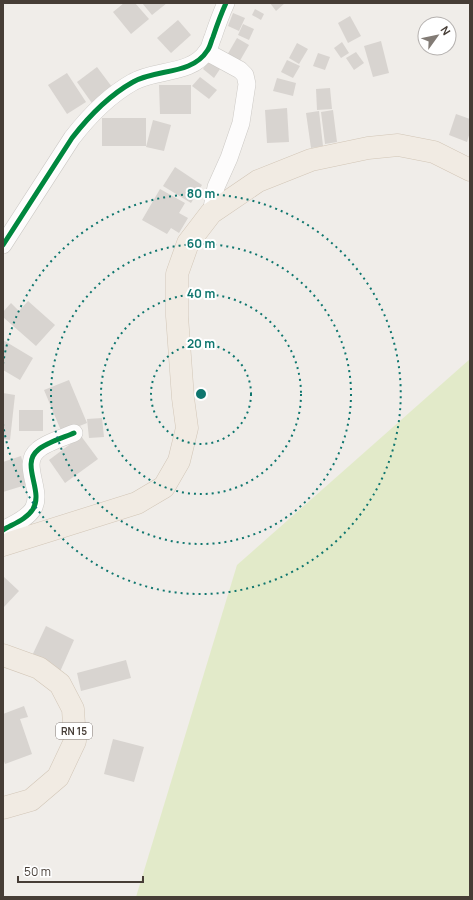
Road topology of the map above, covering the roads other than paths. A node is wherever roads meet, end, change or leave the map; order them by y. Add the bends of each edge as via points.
1 (226, 3) edge
2 (207, 52) junction
3 (470, 170) edge
4 (210, 213) junction
5 (3, 245) edge
6 (74, 433) dead end
7 (3, 530) edge
8 (3, 545) edge
9 (3, 655) edge
10 (3, 665) edge
11 (39, 668) junction
12 (3, 808) edge

1 - 2 street
2 - 4 street via 240,70 248,84 242,123 216,187
2 - 5 street via 195,63 133,82 100,106 72,138
3 - 4 main road via 434,152 398,145 368,148 311,160 258,182
4 - 8 main road via 188,243 177,274 177,316 187,428 179,461 164,487 137,503
6 - 7 street via 38,449 33,455 30,464 36,498 33,509 25,518
9 - 11 main road, RN 15
10 - 11 street
11 - 12 main road, RN 15 via 60,684 73,709 75,741 58,777 31,800

